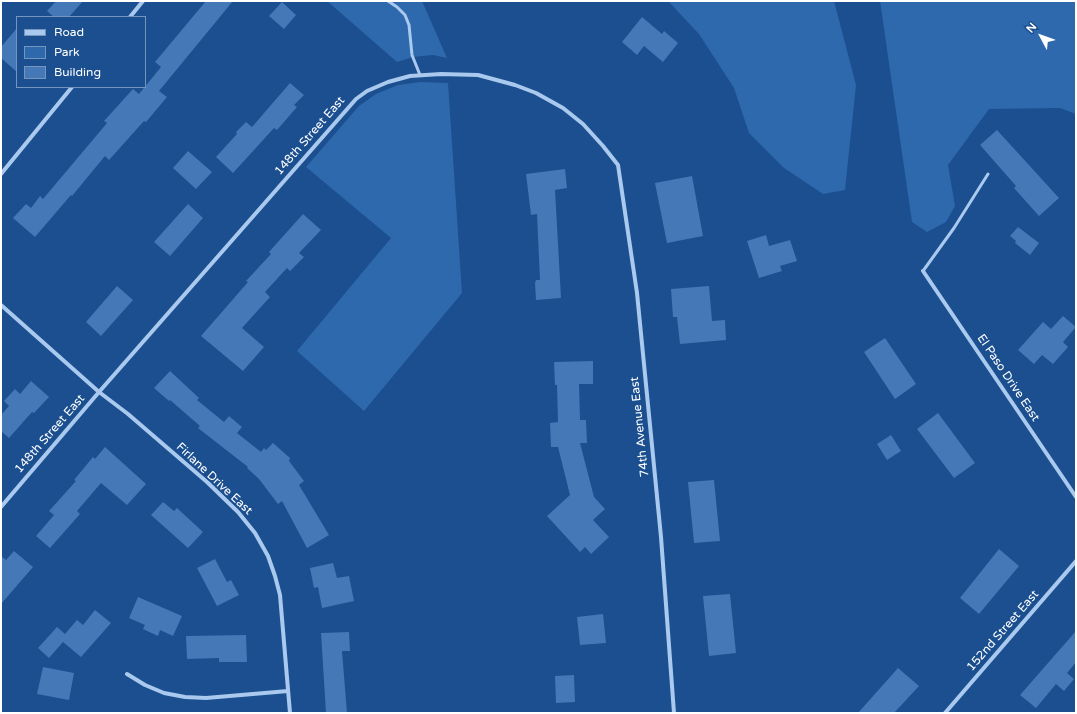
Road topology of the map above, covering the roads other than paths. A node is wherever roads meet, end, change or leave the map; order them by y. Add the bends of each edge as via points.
1 (143, 1) edge
2 (388, 1) edge
3 (131, 16) edge
4 (420, 75) junction
5 (71, 88) edge
6 (603, 146) joint
7 (1, 174) edge
8 (988, 174) dead end
9 (923, 271) joint
10 (1, 305) edge
11 (100, 392) junction
12 (108, 399) joint
13 (1076, 497) edge
14 (1, 507) edge
15 (1076, 561) edge
16 (127, 674) dead end
17 (288, 691) junction
18 (290, 713) edge
19 (674, 713) edge
20 (945, 713) edge

1 - 3 street
2 - 4 lane via 405,15 410,25 412,55
4 - 6 street, 148th Street East via 478,75 515,84 563,108 583,124
4 - 11 street, 148th Street East via 388,82 356,99
5 - 7 street
6 - 19 street, 74th Avenue East via 618,165 637,293 661,537
8 - 9 lane
9 - 13 street, El Paso Drive East
10 - 11 street
11 - 12 street, 148th Street East
11 - 14 street, 148th Street East
12 - 17 street, Firlane Drive East via 207,482 238,512 255,533 268,556 280,595
15 - 20 street, 152nd Street East
16 - 17 street via 164,693 185,697 206,698
17 - 18 street, Firlane Drive East

